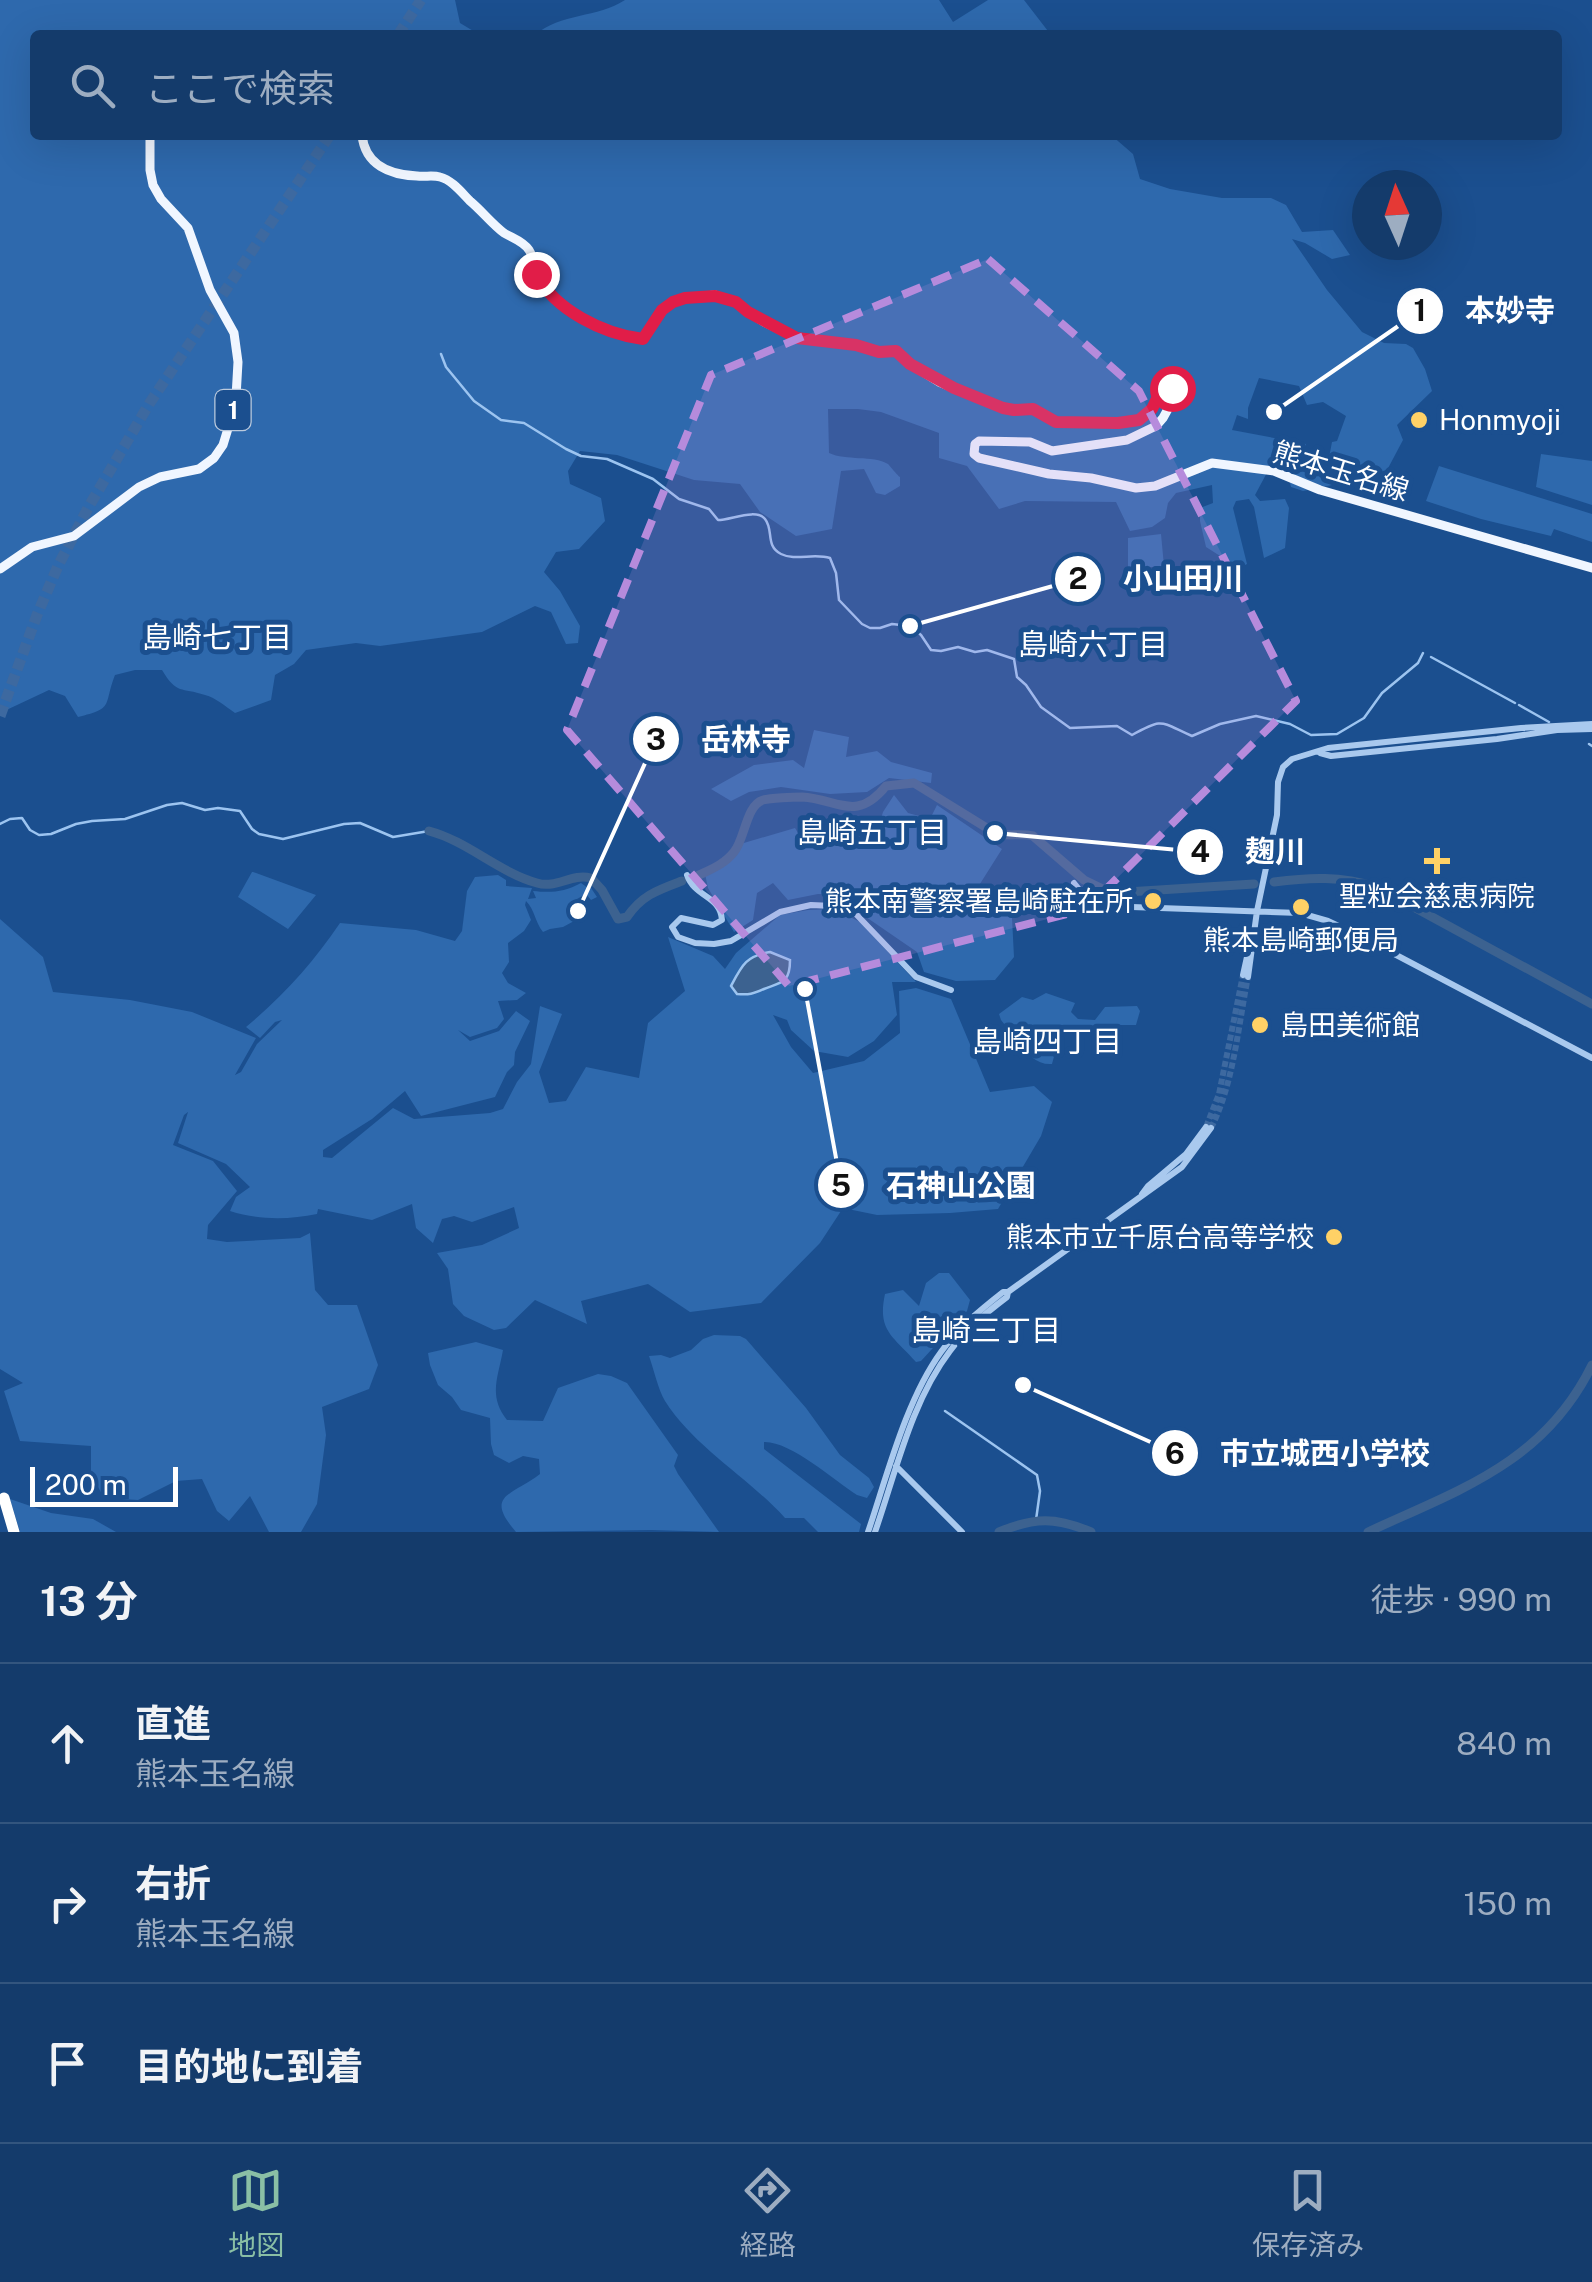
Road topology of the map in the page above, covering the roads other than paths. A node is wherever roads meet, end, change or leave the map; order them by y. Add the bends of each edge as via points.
1 (150, 140) edge
2 (363, 140) edge
3 (1592, 568) edge
4 (0, 569) edge
5 (1590, 727) edge
6 (687, 875) dead end
7 (1074, 883) dead end
8 (1257, 911) junction
9 (1246, 976) tunnel mouth
10 (951, 990) dead end
11 (1592, 1058) edge
12 (1208, 1127) tunnel mouth
13 (894, 1465) junction
14 (4, 1498) dead end
15 (14, 1532) edge
16 (872, 1532) edge
17 (962, 1532) edge

1 - 4 main road, 1 via 152,186 188,228 237,346 236,397 223,445 207,465 150,481 74,536 32,547
2 - 3 main road, 熊本玉名線 via 381,168 448,180 523,244 541,283 562,303 622,335 643,339 673,302 715,296 797,338 896,351 954,388 1003,408 1033,409 1056,422 1139,420 1166,385 1174,398 1163,418 1127,440 1052,451 1030,442 986,440 975,444 974,454 1136,488 1212,463 1274,471
5 - 8 street via 1292,759 1280,774
6 - 10 street via 716,904 722,920 713,925 681,918 672,927 678,937 731,941 780,912 833,906 854,912 916,977
7 - 8 street via 1104,906
8 - 9 street
8 - 11 street via 1328,920
12 - 13 street via 1182,1167 1003,1292 941,1352
13 - 16 street
13 - 17 street
14 - 15 highway

